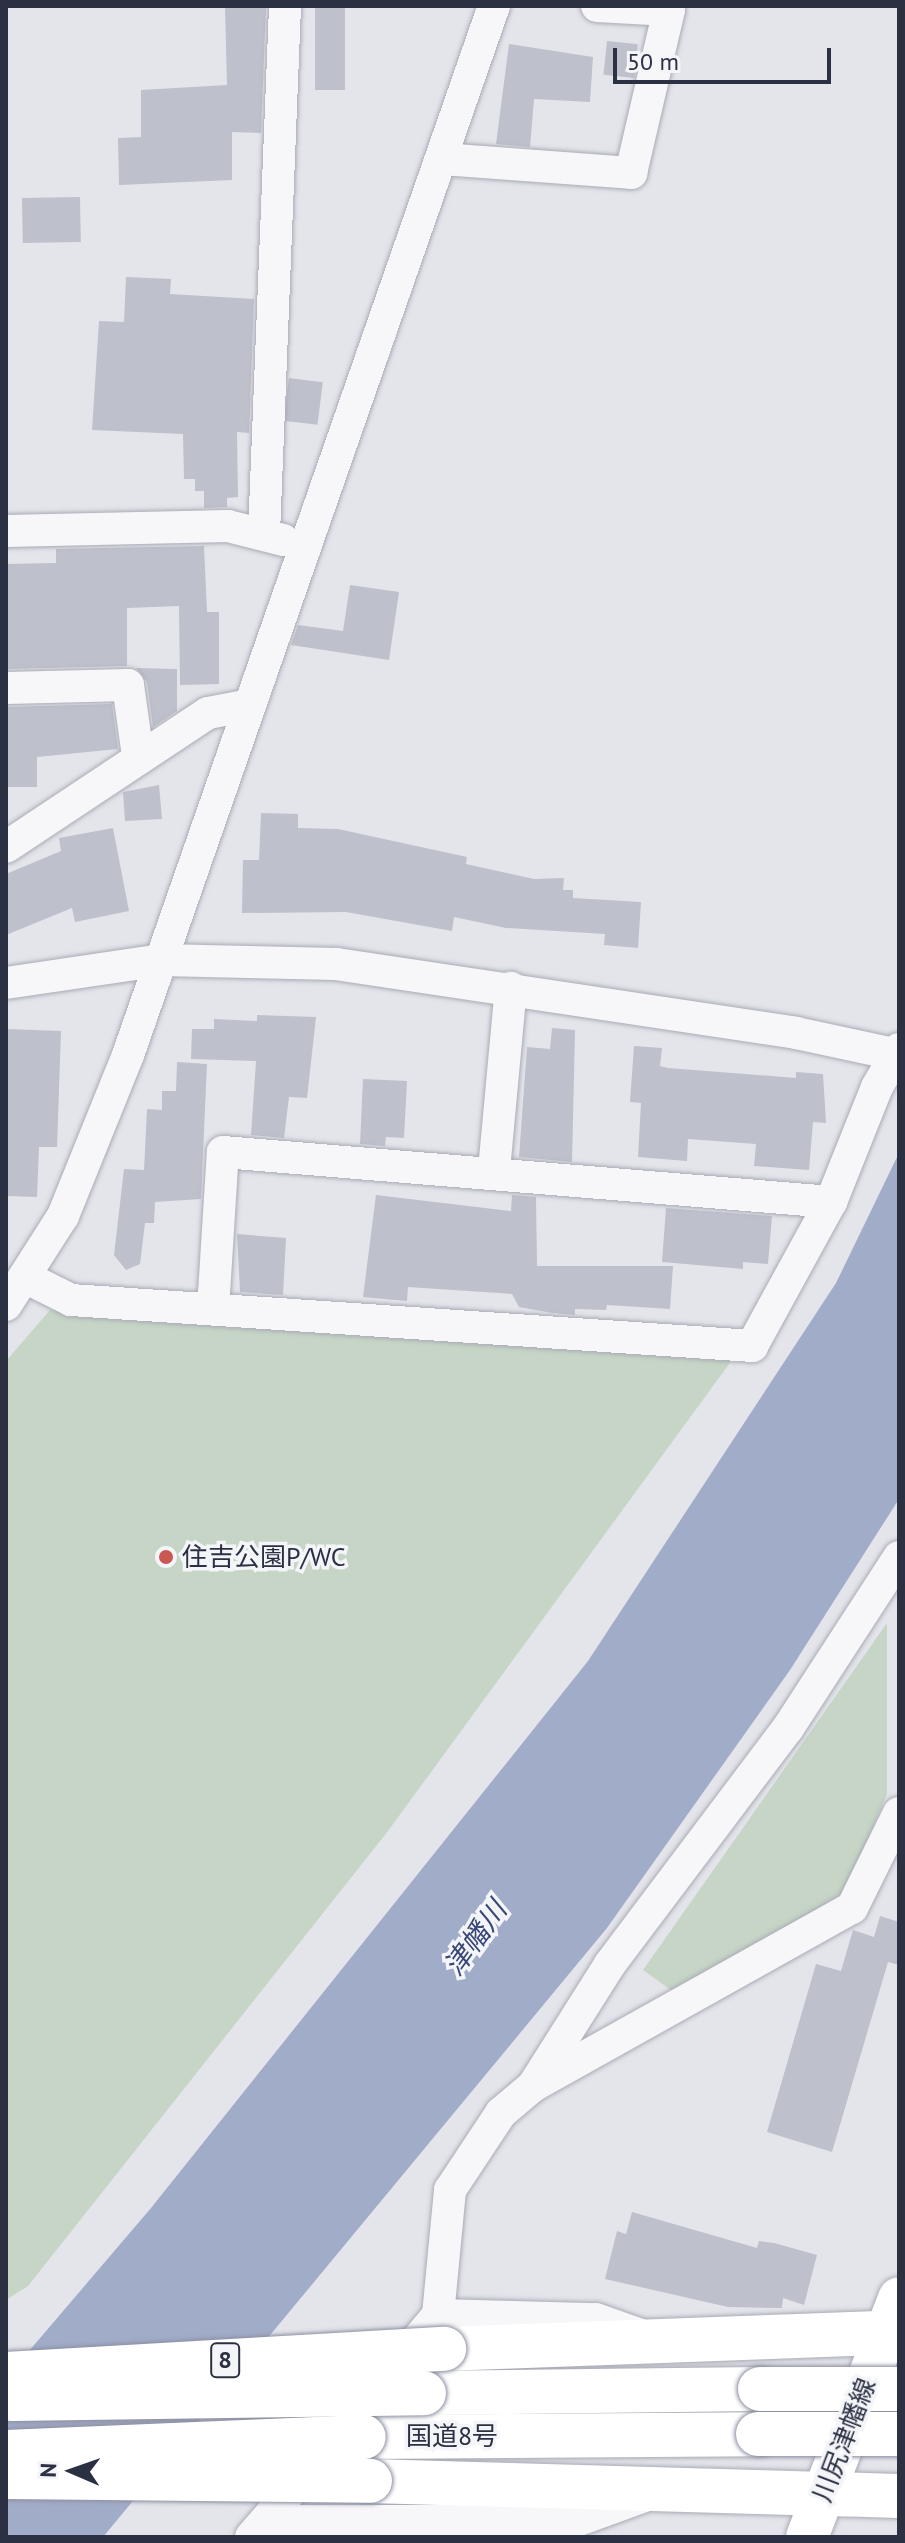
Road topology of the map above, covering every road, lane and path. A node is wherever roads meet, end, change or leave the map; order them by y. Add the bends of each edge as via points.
1 (285, 6) edge
2 (494, 6) edge
3 (597, 6) edge
4 (441, 159) junction
5 (6, 531) edge
6 (264, 534) junction
7 (305, 547) junction
8 (6, 688) edge
9 (250, 705) junction
10 (138, 756) junction
11 (10, 836) edge
12 (161, 960) junction
13 (6, 983) edge
14 (511, 988) junction
15 (898, 1053) edge
16 (494, 1170) junction
17 (831, 1202) junction
18 (27, 1278) junction
19 (6, 1305) edge
20 (213, 1309) junction
21 (899, 1557) edge
22 (899, 1813) edge
23 (533, 2086) junction
24 (894, 2322) edge
25 (441, 2332) junction
26 (6, 2374) edge
27 (899, 2389) edge
28 (6, 2400) edge
29 (899, 2434) edge
30 (6, 2452) edge
31 (6, 2477) edge
32 (670, 2486) junction
33 (824, 2494) junction
34 (899, 2496) edge
35 (259, 2529) edge
36 (807, 2537) edge

1 - 6 street
2 - 4 street
3 - 4 street via 669,10 631,173
4 - 7 street
5 - 6 street via 228,526
6 - 7 street
7 - 9 street
8 - 10 street via 128,685
9 - 10 street via 208,713
9 - 12 street
10 - 11 street
12 - 13 street
12 - 14 street via 336,964
12 - 18 street via 92,1150
14 - 15 street
14 - 16 street
15 - 17 street
16 - 17 street
16 - 20 street via 223,1152
17 - 20 street via 752,1346
18 - 19 street
18 - 20 street via 71,1300
21 - 23 street via 788,1728 610,1964
22 - 23 street via 852,1908
23 - 25 street via 501,2113 450,2190
24 - 25 highway via 663,2342
24 - 33 main road, 川尻津幡線
25 - 26 highway, 8, bridge
25 - 35 street
27 - 28 highway, 国道8号 / 8, bridge
29 - 30 highway, 国道8号, bridge via 364,2437
31 - 32 highway, bridge
32 - 33 highway
32 - 35 street via 576,2521
33 - 34 highway
33 - 36 main road, 川尻津幡線

